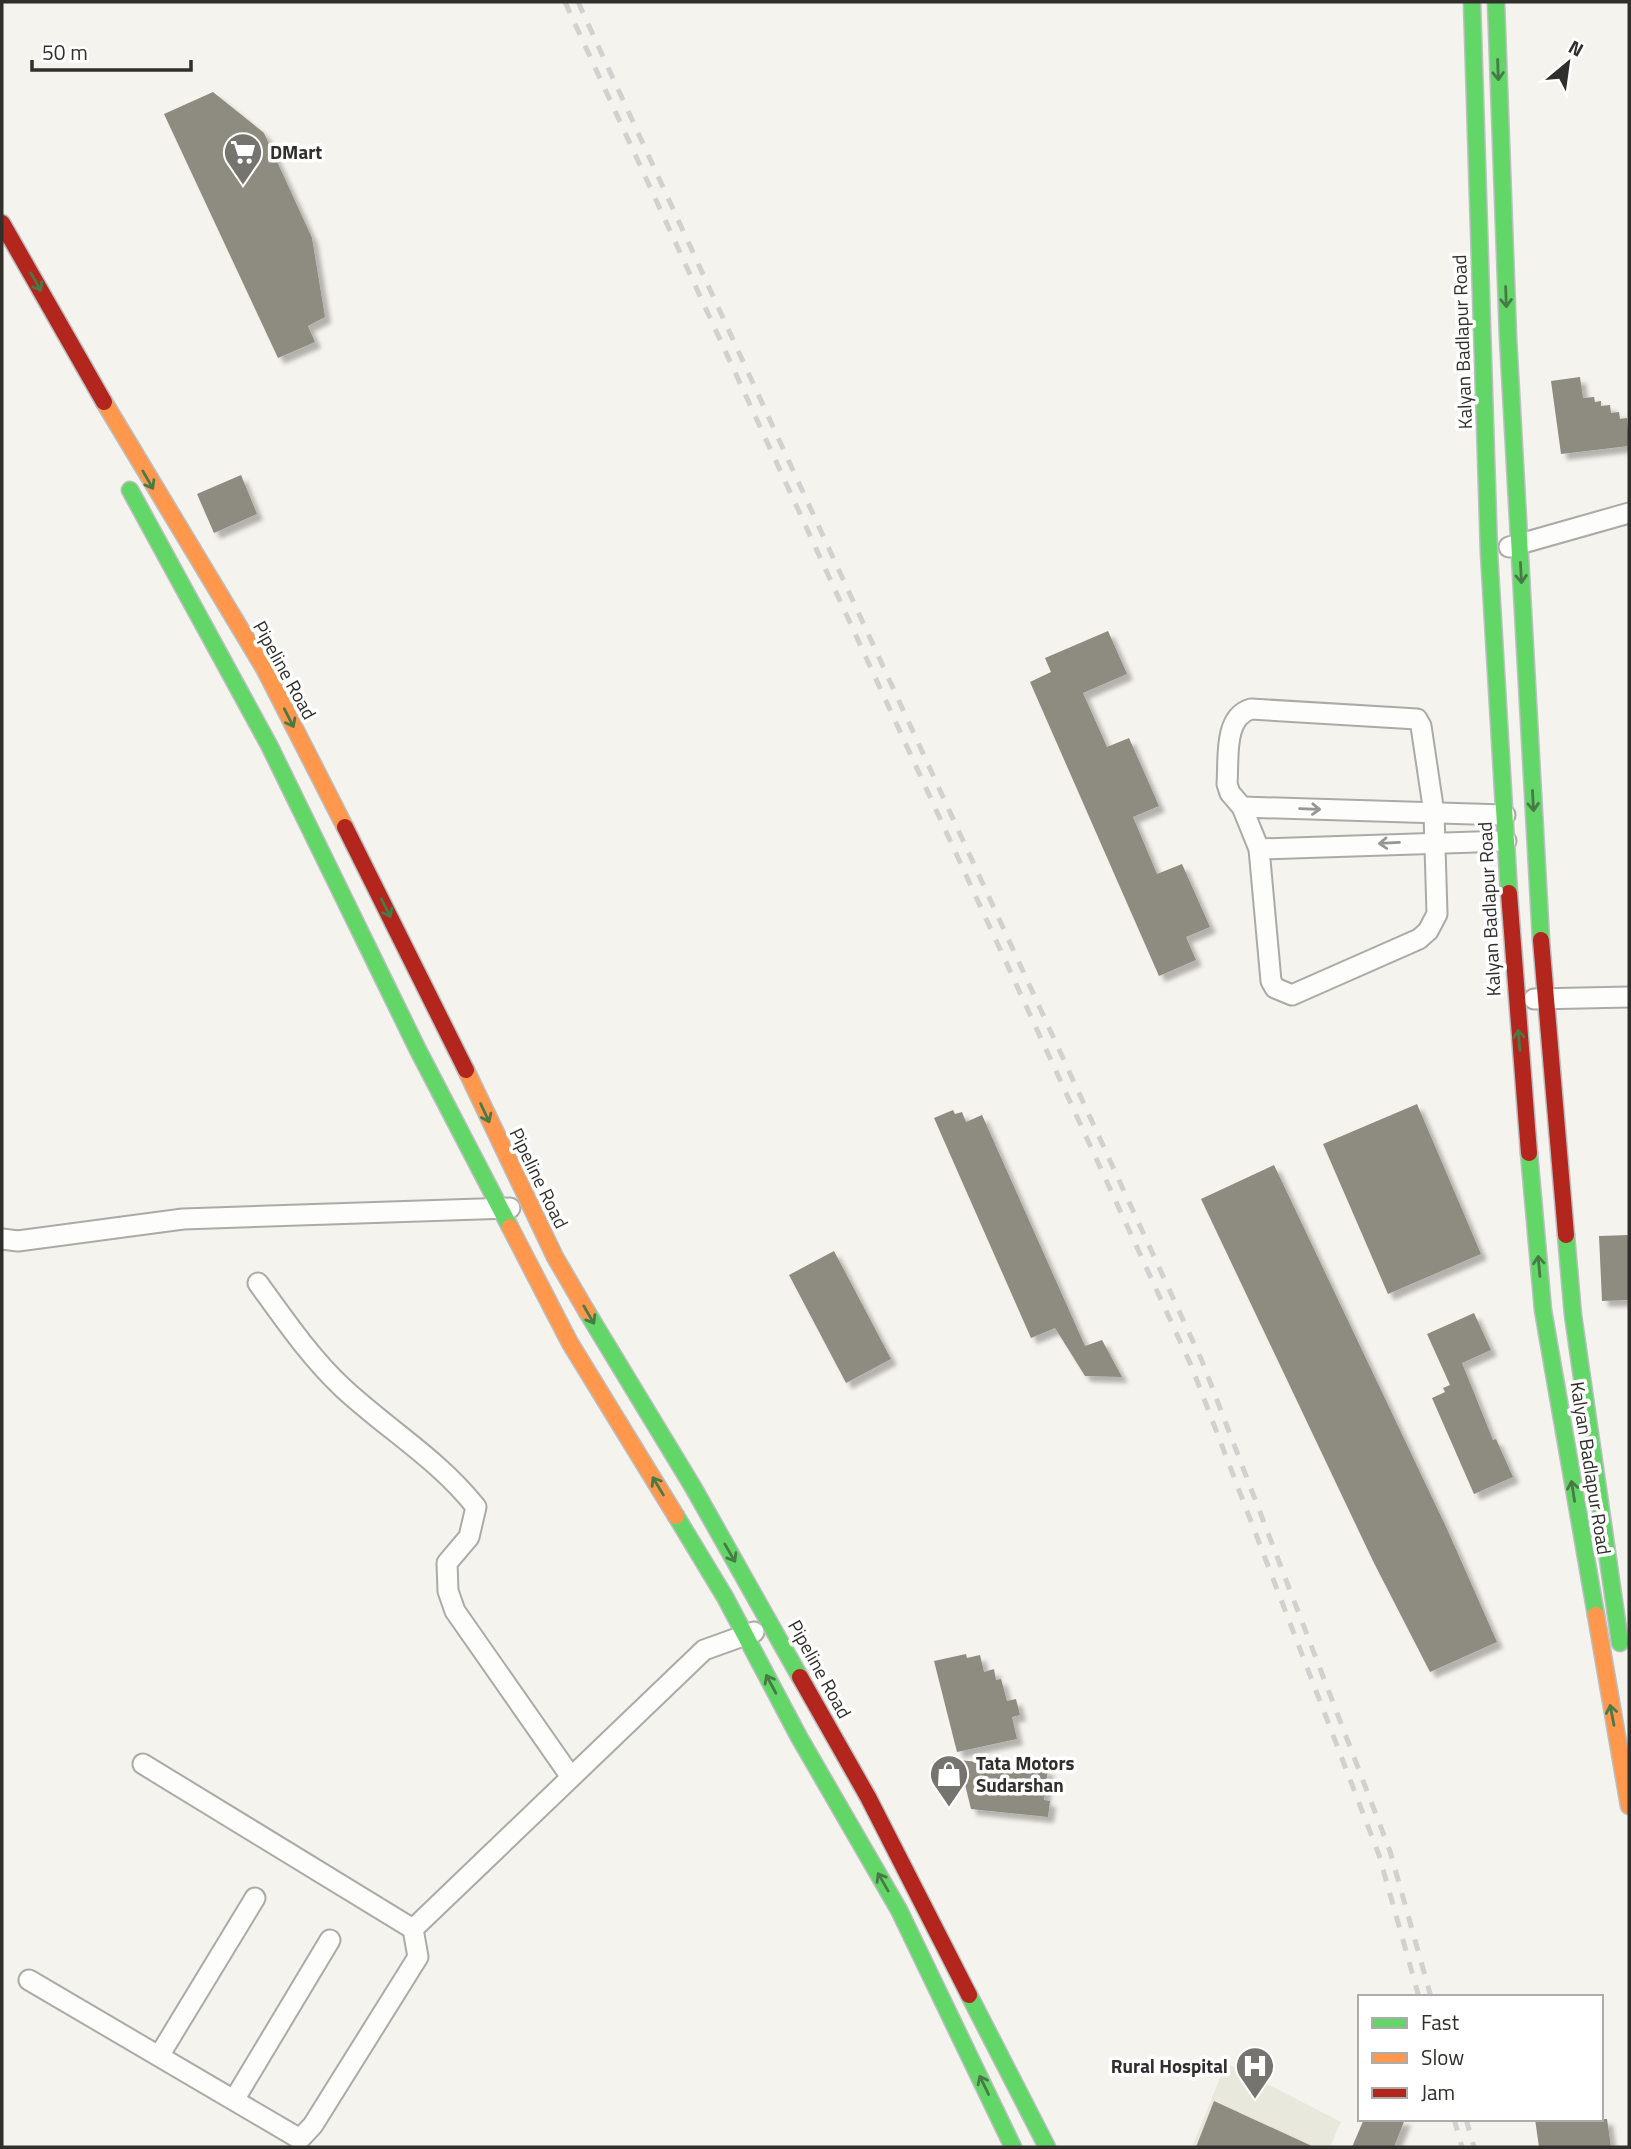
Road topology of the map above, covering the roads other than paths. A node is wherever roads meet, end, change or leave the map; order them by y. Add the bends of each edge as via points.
1 (1472, 2) edge
2 (1496, 2) edge
3 (2, 223) edge
4 (1482, 336) junction
5 (1508, 337) junction
6 (121, 473) dead end
7 (1629, 513) edge
8 (1519, 544) junction
9 (1489, 553) junction
10 (216, 594) junction
11 (191, 601) junction
12 (1242, 807) junction
13 (1434, 813) junction
14 (1504, 815) junction
15 (1436, 841) junction
16 (1506, 841) junction
17 (1259, 849) junction
18 (1629, 997) edge
19 (1544, 999) junction
20 (1515, 1001) junction
21 (529, 1206) junction
22 (501, 1209) junction
23 (2, 1239) edge
24 (258, 1283) dead end
25 (771, 1623) junction
26 (746, 1636) junction
27 (1622, 1654) dead end
28 (143, 1764) dead end
29 (571, 1777) junction
30 (1629, 1806) edge
31 (256, 1898) dead end
32 (414, 1928) junction
33 (330, 1940) dead end
34 (29, 1980) dead end
35 (159, 2056) junction
36 (234, 2100) junction
37 (1013, 2147) edge
38 (1047, 2147) edge

1 - 4 main road, Kalyan Badlapur Road
2 -> 5 main road, Kalyan Badlapur Road
3 -> 10 main road, Pipeline Road
4 - 5 main road
4 - 9 main road, Kalyan Badlapur Road
5 - 8 main road, Kalyan Badlapur Road
6 - 11 main road
7 - 8 street
8 - 9 street
8 -> 19 main road, Kalyan Badlapur Road
9 - 14 main road, Kalyan Badlapur Road
10 - 11 main road
10 -> 21 main road, Pipeline Road via 264,668 423,980
11 - 22 main road via 269,745
12 -> 13 street
12 - 13 street via 1227,785 1233,723 1251,709 1417,719
12 - 17 street
13 - 14 street
13 - 15 street
14 - 16 main road, Kalyan Badlapur Road
15 - 16 street
15 -> 17 street
15 - 17 street via 1437,914 1428,931 1292,995 1275,988 1271,981
16 - 20 main road, Kalyan Badlapur Road
18 - 19 street
19 - 20 street
19 - 27 main road, Kalyan Badlapur Road via 1573,1315
30 -> 20 main road, Kalyan Badlapur Road via 1543,1310
21 - 22 street
21 -> 25 main road, Pipeline Road via 635,1396
22 - 23 street via 183,1219 18,1241
26 -> 22 main road via 570,1343
24 - 29 street via 295,1335 342,1388 425,1453 476,1507 469,1537 447,1563 447,1591 455,1611
25 - 26 street
25 - 38 main road, Pipeline Road via 900,1857
26 - 29 street via 704,1650
37 -> 26 main road via 899,1910
28 - 32 street
29 - 32 street
31 - 35 street
32 - 36 street via 418,1957 300,2139
33 - 36 street
34 - 35 street
35 - 36 street

